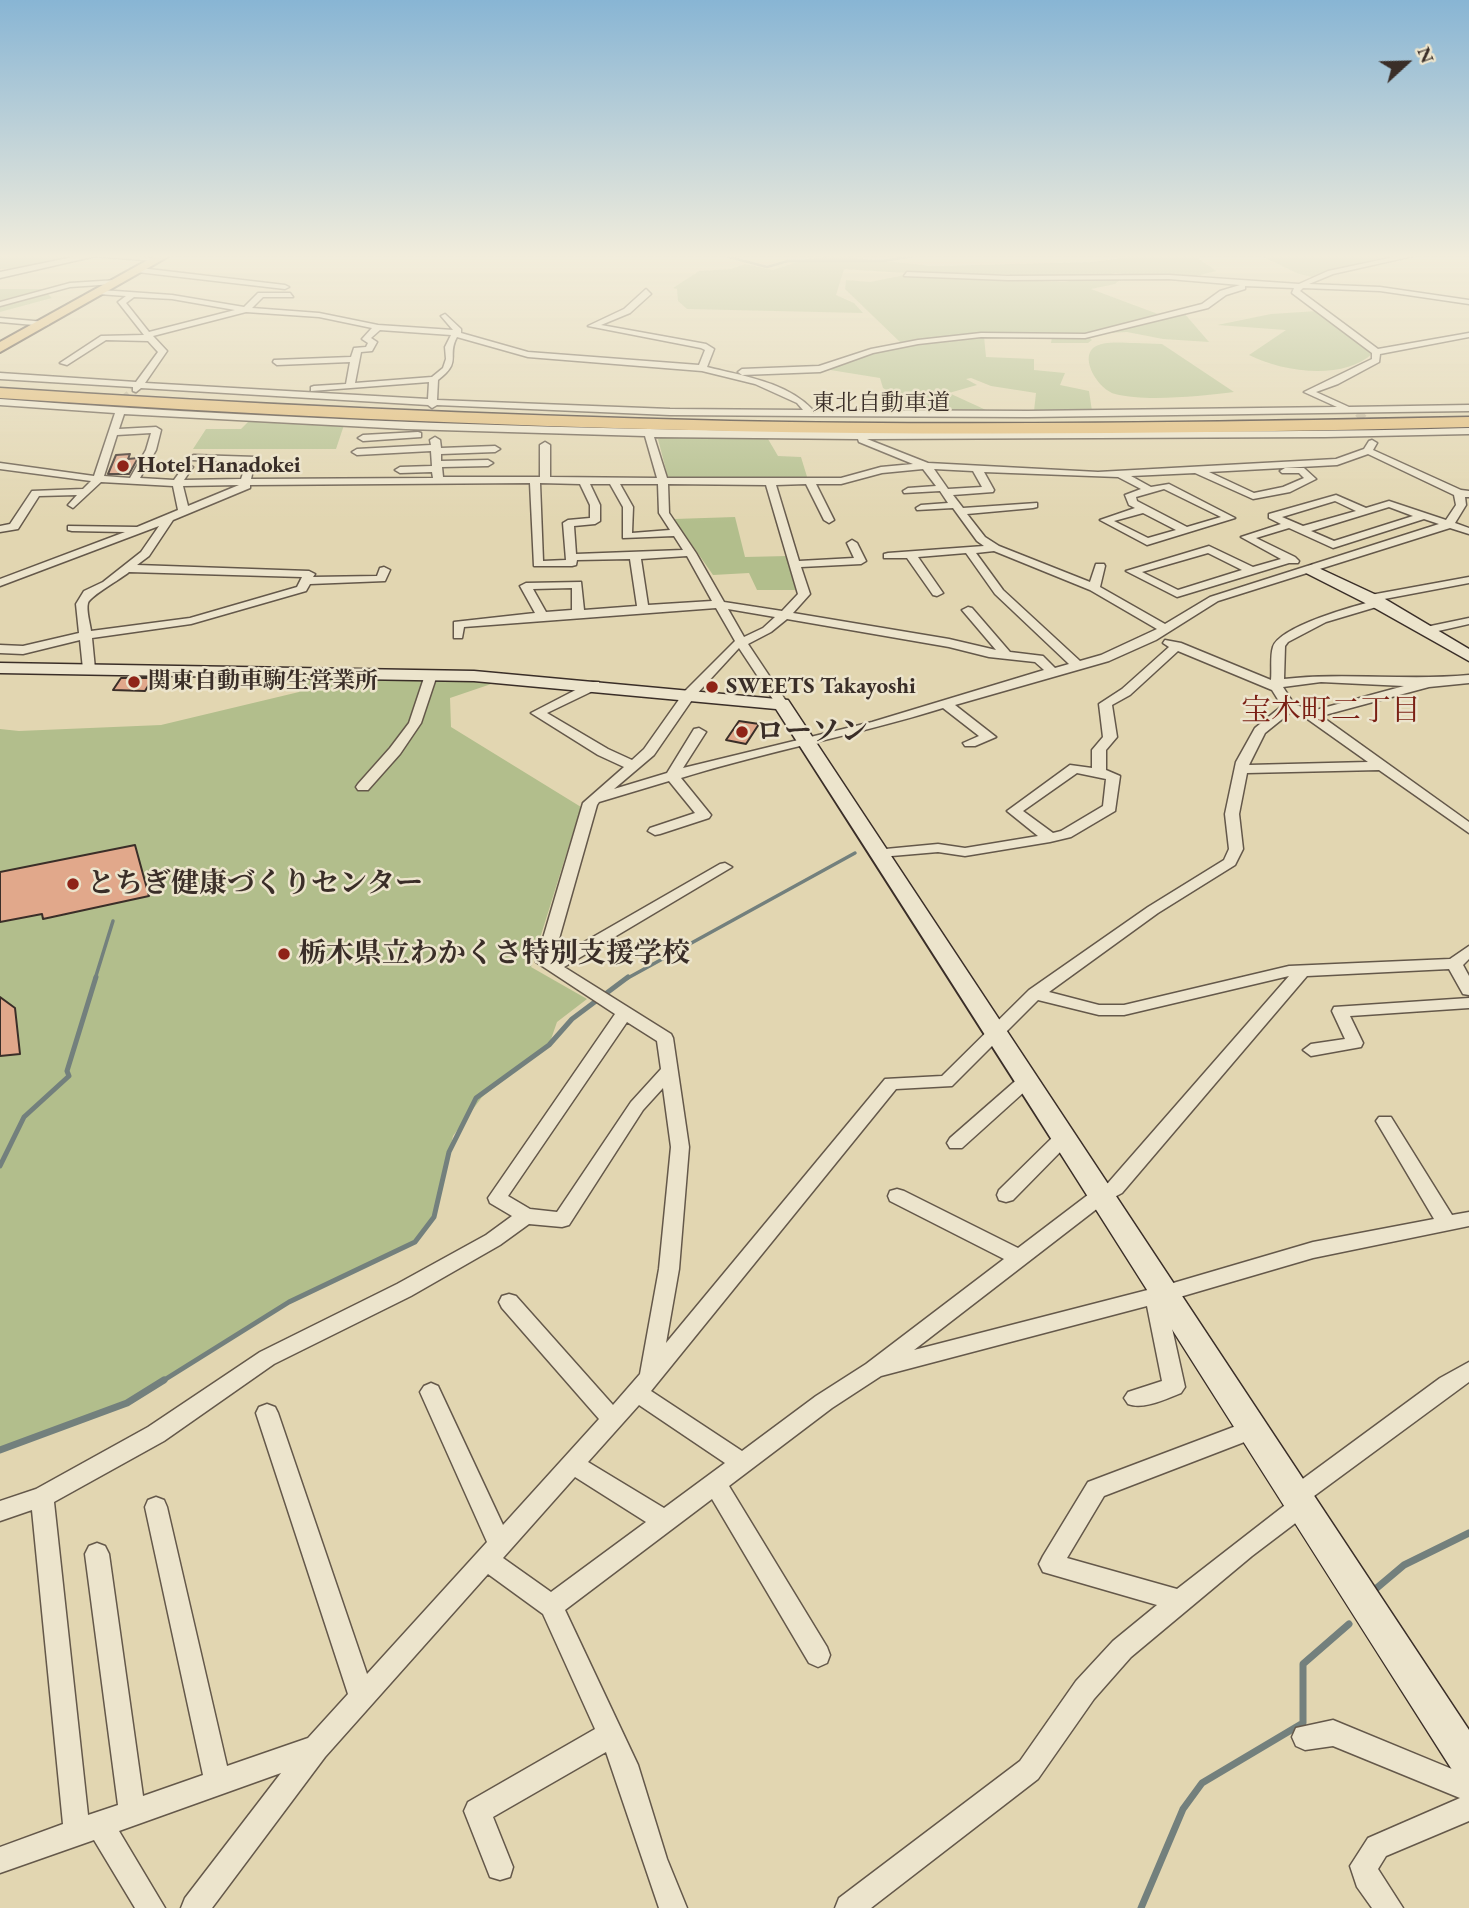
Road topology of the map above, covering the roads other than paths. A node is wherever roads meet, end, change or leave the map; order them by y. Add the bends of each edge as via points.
1 (93, 345) edge
2 (155, 345) edge
3 (371, 345) edge
4 (448, 345) edge
5 (495, 345) edge
6 (698, 345) edge
7 (904, 345) edge
8 (1367, 345) edge
9 (1414, 345) edge
10 (1376, 352) junction
11 (355, 359) junction
12 (277, 362) dead end
13 (64, 363) dead end
14 (702, 368) junction
15 (719, 372) junction
16 (0, 376) edge
17 (433, 379) junction
18 (350, 384) junction
19 (0, 385) edge
20 (139, 386) junction
21 (0, 393) edge
22 (293, 394) junction
23 (0, 402) edge
24 (432, 403) junction
25 (1469, 408) edge
26 (114, 409) junction
27 (1355, 411) junction
28 (811, 413) junction
29 (1469, 415) edge
30 (1469, 422) edge
31 (433, 428) junction
32 (1375, 431) junction
33 (1469, 431) edge
34 (113, 432) junction
35 (649, 434) junction
36 (854, 435) junction
37 (363, 438) dead end
38 (545, 445) dead end
39 (437, 449) junction
40 (495, 449) dead end
41 (1368, 451) junction
42 (357, 452) dead end
43 (488, 463) dead end
44 (0, 466) edge
45 (926, 466) junction
46 (1193, 468) junction
47 (976, 469) junction
48 (401, 470) dead end
49 (438, 471) junction
50 (1120, 474) junction
51 (1211, 477) junction
52 (97, 479) junction
53 (133, 481) junction
54 (540, 481) junction
55 (250, 482) junction
56 (585, 482) junction
57 (614, 482) junction
58 (641, 482) junction
59 (663, 482) junction
60 (770, 482) junction
61 (810, 482) junction
62 (177, 483) junction
63 (944, 490) junction
64 (1150, 490) junction
65 (908, 491) dead end
66 (85, 492) junction
67 (1270, 493) junction
68 (1464, 493) edge
69 (73, 505) dead end
70 (1033, 505) dead end
71 (1302, 507) junction
72 (664, 508) junction
73 (922, 508) dead end
74 (958, 508) junction
75 (1144, 509) junction
76 (1364, 511) junction
77 (184, 512) junction
78 (1423, 516) junction
79 (169, 518) junction
80 (829, 520) dead end
81 (1224, 520) junction
82 (1448, 525) junction
83 (1297, 527) junction
84 (72, 528) dead end
85 (0, 529) edge
86 (142, 529) junction
87 (1186, 531) junction
88 (1469, 531) edge
89 (678, 533) junction
90 (1255, 534) junction
91 (852, 543) dead end
92 (995, 548) junction
93 (969, 550) junction
94 (691, 553) junction
95 (910, 554) junction
96 (635, 556) junction
97 (888, 556) dead end
98 (573, 557) junction
99 (1290, 559) junction
100 (795, 564) junction
101 (1100, 566) dead end
102 (125, 569) junction
103 (384, 570) dead end
104 (1312, 570) junction
105 (1252, 571) junction
106 (1469, 580) edge
107 (306, 581) junction
108 (0, 583) edge
109 (1094, 588) junction
110 (937, 593) dead end
111 (1177, 594) junction
112 (1374, 601) junction
113 (718, 604) junction
114 (643, 608) junction
115 (1200, 608) junction
116 (968, 610) dead end
117 (578, 613) junction
118 (542, 616) junction
119 (783, 617) junction
120 (1469, 621) edge
121 (1165, 629) junction
122 (1425, 630) junction
123 (87, 635) junction
124 (458, 635) dead end
125 (1152, 637) junction
126 (741, 642) junction
127 (1177, 646) junction
128 (0, 649) edge
129 (1007, 656) junction
130 (1469, 656) edge
131 (1079, 666) junction
132 (0, 668) edge
133 (89, 669) junction
134 (1053, 672) junction
135 (431, 675) junction
136 (1469, 680) edge
137 (1428, 683) junction
138 (596, 685) junction
139 (1277, 685) junction
140 (689, 694) junction
141 (782, 704) junction
142 (946, 704) junction
143 (1289, 707) junction
144 (1311, 715) junction
145 (699, 732) dead end
146 (808, 742) junction
147 (970, 743) dead end
148 (634, 766) junction
149 (1381, 766) junction
150 (1241, 769) junction
151 (1099, 771) junction
152 (672, 776) junction
153 (363, 787) dead end
154 (594, 800) junction
155 (1469, 830) edge
156 (655, 831) dead end
157 (1050, 838) junction
158 (880, 853) junction
159 (725, 867) dead end
160 (1464, 963) edge
161 (552, 967) junction
162 (1302, 971) junction
163 (1469, 990) edge
164 (1035, 994) junction
165 (1469, 1003) edge
166 (625, 1012) junction
167 (998, 1033) junction
168 (1311, 1050) dead end
169 (669, 1071) junction
170 (1027, 1080) junction
171 (1385, 1121) dead end
172 (1063, 1138) junction
173 (956, 1143) dead end
174 (1006, 1195) dead end
175 (897, 1196) dead end
176 (1100, 1196) junction
177 (526, 1216) junction
178 (1469, 1219) edge
179 (1447, 1224) junction
180 (1018, 1257) junction
181 (1159, 1295) junction
182 (509, 1302) dead end
183 (873, 1370) junction
184 (1469, 1371) edge
185 (643, 1386) junction
186 (431, 1392) dead end
187 (1135, 1398) dead end
188 (267, 1413) dead end
189 (613, 1420) junction
190 (1252, 1429) junction
191 (743, 1462) junction
192 (573, 1464) junction
193 (715, 1483) junction
194 (42, 1497) junction
195 (1299, 1501) junction
196 (156, 1507) dead end
197 (0, 1511) edge
198 (665, 1521) junction
199 (493, 1552) junction
200 (97, 1554) dead end
201 (1181, 1601) junction
202 (551, 1606) junction
203 (818, 1655) dead end
204 (362, 1697) junction
205 (610, 1735) junction
206 (1306, 1737) dead end
207 (316, 1748) junction
208 (1469, 1763) edge
209 (218, 1782) junction
210 (1469, 1789) edge
211 (1469, 1808) edge
212 (132, 1812) junction
213 (88, 1828) junction
214 (0, 1860) edge
215 (500, 1867) dead end
216 (151, 1908) edge
217 (195, 1908) edge
218 (673, 1908) edge
219 (849, 1908) edge
220 (1389, 1908) edge

1 - 13 street
2 - 20 street via 163,351
3 - 11 street via 357,350
4 - 17 street via 447,369
5 - 14 street via 528,354
6 - 14 street via 710,349
7 - 15 street via 820,369
8 - 10 street
9 - 10 street
10 - 27 street via 1376,359 1308,393
11 - 12 street
11 - 18 street
14 - 15 street
15 - 28 street via 787,394
16 - 20 street
17 - 18 street
17 - 24 street
18 - 22 street
19 - 29 highway, 東北自動車道 via 339,407 712,419 1108,422
20 - 22 street
21 - 30 highway, 東北自動車道 via 369,415 699,426 1099,429
22 - 24 street
23 - 26 street
24 - 28 street
25 - 27 street
26 - 31 street
26 - 34 street
27 - 28 street
31 - 35 street
31 - 37 street
31 - 39 street
32 - 33 street
32 - 36 street
32 - 41 street
34 - 52 street
34 - 53 street via 156,430 151,450
35 - 36 street
35 - 59 street
36 - 45 street
38 - 54 street
39 - 40 street
39 - 42 street
39 - 49 street
41 - 46 street via 1337,462
41 - 68 street
43 - 49 street
44 - 52 street
45 - 47 street
45 - 61 street
45 - 63 street
46 - 50 street
46 - 51 street
47 - 50 street
47 - 63 street via 989,490
48 - 49 street
49 - 54 street
49 - 55 street
50 - 64 street
51 - 67 street via 1253,496
51 - 67 street via 1301,470 1311,479
52 - 53 street
52 - 66 street
53 - 62 street
54 - 56 street
54 - 98 street via 538,564 572,563
55 - 62 street
55 - 62 street via 253,459 190,463
55 - 77 street
56 - 57 street
56 - 98 street via 595,505 595,522 568,523
57 - 58 street
57 - 89 street via 628,507 627,536
58 - 59 street
58 - 72 street
59 - 60 street
59 - 72 street
60 - 61 street
60 - 100 street
61 - 80 street
62 - 77 street
63 - 65 street
63 - 74 street
64 - 75 street via 1130,495 1133,503
64 - 81 street via 1165,486 1230,518
66 - 69 street
66 - 85 street via 36,493 14,527
67 - 71 street
68 - 82 street
70 - 74 street
71 - 76 street via 1336,498
71 - 83 street via 1273,516
72 - 89 street
73 - 74 street
74 - 92 street via 981,539
75 - 87 street
75 - 87 street via 1105,520 1147,542
76 - 78 street via 1389,504
76 - 83 street
77 - 79 street
78 - 82 street
78 - 83 street via 1334,545
79 - 86 street
79 - 102 street via 145,554
81 - 87 street
81 - 90 street
82 - 88 street
82 - 104 street
83 - 90 street
84 - 86 street
86 - 108 street
89 - 94 street
90 - 99 street via 1246,537
91 - 100 street via 861,561
92 - 93 street
92 - 109 street
93 - 95 street
93 - 131 street via 999,592
94 - 96 street
94 - 113 street
95 - 97 street
95 - 110 street
96 - 98 street
96 - 114 street
99 - 104 street
99 - 105 street
100 - 119 street via 804,594
101 - 109 street
102 - 107 street via 309,574
102 - 123 street via 88,593 82,604
103 - 107 street via 381,579
104 - 112 street
104 - 115 street via 1214,599
105 - 111 street
105 - 111 street via 1209,549 1132,571
106 - 112 street
107 - 123 street via 302,589 212,617
109 - 121 street
111 - 115 street
112 - 122 street
112 - 139 street via 1284,639 1279,646
113 - 114 street
113 - 119 street
113 - 126 street
114 - 117 street
115 - 121 street
116 - 129 street
117 - 118 street
117 - 118 street via 577,584 526,586
118 - 124 street via 458,624
119 - 126 street
119 - 129 street
120 - 122 street
121 - 125 street
122 - 130 street
123 - 128 street via 23,650
123 - 133 street
125 - 127 street
125 - 131 street
126 - 140 street
126 - 141 street
127 - 139 street
127 - 151 street via 1126,692 1105,704 1110,737 1099,750
129 - 134 street via 1039,659
131 - 134 street
132 - 133 street
133 - 135 street
134 - 142 street
135 - 138 street
135 - 153 street via 415,723
136 - 137 street
137 - 139 street via 1321,678
137 - 144 street
138 - 140 street
138 - 148 street via 537,713
139 - 143 street
140 - 141 street
140 - 148 street
141 - 146 street
142 - 146 street
142 - 147 street via 989,737
143 - 144 street
143 - 150 street via 1260,731
144 - 149 street
145 - 152 street
146 - 152 street
146 - 158 street
148 - 154 street
149 - 150 street
149 - 155 street
150 - 164 street via 1232,814 1236,849 1230,862
151 - 157 street via 1114,776 1110,808 1066,834
151 - 157 street via 1075,768 1014,811
152 - 154 street
152 - 156 street via 704,815
154 - 161 street via 544,962
157 - 158 street via 965,852 938,848
158 - 167 street
159 - 161 street
160 - 162 street
160 - 163 street
161 - 166 street
162 - 164 street via 1124,1010 1100,1010
162 - 176 street via 1115,1188
164 - 167 street
165 - 168 street via 1340,1011 1355,1043
166 - 169 street via 665,1038
166 - 177 street via 497,1198
167 - 170 street
167 - 185 street via 946,1082 891,1083
169 - 177 street via 637,1106 562,1220
169 - 185 street via 680,1147 669,1269
170 - 172 street
170 - 173 street
171 - 179 street
172 - 174 street
172 - 176 street
175 - 180 street
176 - 180 street
176 - 181 street
177 - 194 street via 404,1290 267,1358 156,1434
178 - 179 street
179 - 181 street via 1313,1250
180 - 183 street
181 - 183 street
181 - 187 street via 1174,1387
181 - 190 street
182 - 189 street
183 - 191 street
184 - 195 street
185 - 189 street
185 - 191 street
186 - 199 street
188 - 204 street
189 - 192 street
190 - 195 street
190 - 201 street via 1096,1489 1051,1564
191 - 193 street
192 - 198 street
192 - 199 street
193 - 198 street
193 - 203 street
194 - 197 street
194 - 213 street
195 - 201 street
195 - 208 street
196 - 209 street
198 - 202 street
199 - 202 street
199 - 204 street
200 - 212 street
201 - 219 street via 1122,1649 1085,1690 1029,1770
202 - 205 street
204 - 207 street
205 - 215 street via 477,1811
205 - 218 street via 625,1765
206 - 210 street via 1333,1733
207 - 209 street
207 - 217 street
209 - 212 street
211 - 220 street via 1377,1847 1369,1855 1363,1866 1367,1877
212 - 213 street
213 - 214 street
213 - 216 street

